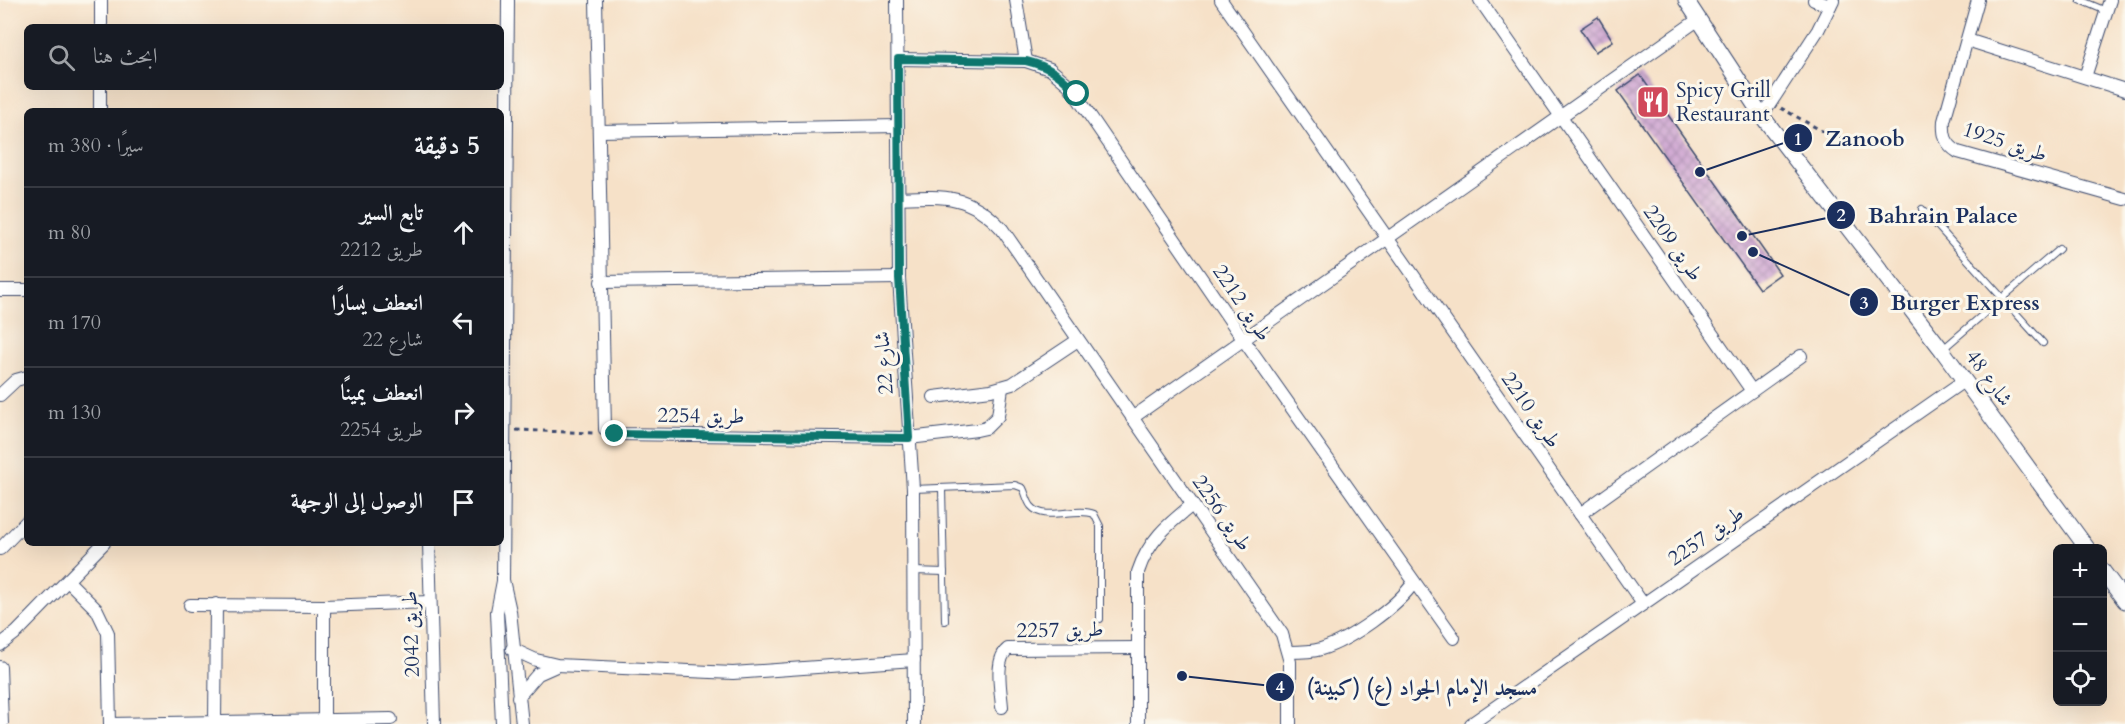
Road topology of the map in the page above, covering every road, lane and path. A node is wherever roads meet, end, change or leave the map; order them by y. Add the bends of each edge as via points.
1 (101, 0) edge
2 (508, 0) edge
3 (596, 0) edge
4 (897, 0) edge
5 (1016, 0) edge
6 (1221, 0) edge
7 (1480, 0) edge
8 (1686, 0) edge
9 (1814, 0) edge
10 (1978, 0) edge
11 (2080, 0) edge
12 (1832, 3) edge
13 (2108, 6) edge
14 (1699, 19) junction
15 (101, 24) edge
16 (1967, 40) junction
17 (898, 59) junction
18 (1026, 61) junction
19 (2085, 77) junction
20 (100, 90) edge
21 (2125, 90) edge
22 (1771, 102) junction
23 (100, 108) edge
24 (1762, 116) junction
25 (1562, 117) junction
26 (898, 126) junction
27 (599, 131) junction
28 (1862, 145) dead end
29 (899, 198) junction
30 (2125, 199) edge
31 (1922, 209) dead end
32 (1388, 238) junction
33 (2059, 249) dead end
34 (899, 278) junction
35 (601, 282) junction
36 (504, 287) edge
37 (0, 290) edge
38 (24, 290) edge
39 (2002, 298) junction
40 (1078, 339) junction
41 (1243, 339) junction
42 (2043, 343) dead end
43 (1942, 350) junction
44 (1802, 356) dead end
45 (24, 378) edge
46 (1965, 380) junction
47 (1002, 388) junction
48 (1752, 391) junction
49 (0, 395) edge
50 (934, 397) dead end
51 (1132, 418) junction
52 (504, 430) edge
53 (609, 433) junction
54 (909, 438) junction
55 (913, 489) junction
56 (942, 489) junction
57 (1192, 505) junction
58 (1580, 514) junction
59 (24, 524) edge
60 (2083, 544) edge
61 (101, 546) edge
62 (429, 546) edge
63 (503, 546) edge
64 (0, 549) edge
65 (914, 572) junction
66 (944, 572) junction
67 (2107, 576) edge
68 (503, 580) junction
69 (68, 581) junction
70 (1414, 582) junction
71 (2125, 601) edge
72 (429, 602) junction
73 (216, 604) junction
74 (1643, 604) junction
75 (190, 605) dead end
76 (324, 606) junction
77 (1100, 619) dead end
78 (945, 621) dead end
79 (1454, 638) dead end
80 (0, 645) edge
81 (1137, 648) junction
82 (512, 649) junction
83 (1289, 652) junction
84 (914, 660) junction
85 (557, 665) junction
86 (0, 667) edge
87 (518, 698) junction
88 (1002, 707) dead end
89 (391, 719) dead end
90 (324, 720) junction
91 (215, 723) edge
92 (2, 724) edge
93 (110, 724) edge
94 (434, 724) edge
95 (502, 724) edge
96 (522, 724) edge
97 (914, 724) edge
98 (1138, 724) edge
99 (1290, 724) edge
100 (1471, 724) edge

1 - 15 street
2 - 36 street
3 - 27 street
4 - 17 street, شارع 22
5 - 18 street
6 - 32 street, طريق 2210
7 - 25 street, طريق 2209
8 - 14 street, شارع 48
9 - 12 street
10 - 16 street, طريق 1925
11 - 13 lane
12 - 22 street
13 - 19 street
14 - 24 street, شارع 48
14 - 25 street
16 - 19 street
16 - 30 street, طريق 1925 via 1944,120 1945,140 1950,147
17 - 18 street, طريق 2212
17 - 26 street, شارع 22
18 - 41 street, طريق 2212 via 1050,69 1069,85
19 - 21 street
20 - 23 street
22 - 24 street
22 - 28 path via 1822,131
24 - 43 street, شارع 48
25 - 32 street
25 - 48 street, طريق 2209
26 - 27 street
26 - 29 street, شارع 22
27 - 35 street
29 - 34 street, شارع 22
29 - 40 street, طريق 2256 via 956,198 989,215
31 - 39 lane
32 - 41 street
32 - 58 street, طريق 2210
33 - 39 lane
34 - 35 street
34 - 54 street, شارع 22
35 - 53 street via 603,423
37 - 38 street
39 - 42 lane
39 - 43 lane
40 - 47 street via 1022,379
40 - 51 street, طريق 2256
41 - 51 street
41 - 70 street, طريق 2212
43 - 46 street, شارع 48
44 - 48 street
45 - 49 street
46 - 60 street, شارع 48
46 - 74 street, طريق 2257
47 - 50 street
47 - 54 street via 998,416 986,428
48 - 58 street
51 - 57 street, طريق 2256
52 - 53 path
53 - 54 street, طريق 2254
54 - 55 street, شارع 22
55 - 56 lane
55 - 65 street, شارع 22
56 - 66 lane
56 - 77 lane via 1015,485 1023,488 1031,506 1041,512 1094,514 1100,526
57 - 81 street via 1154,538 1144,554 1136,592
57 - 83 street, طريق 2256 via 1282,634
58 - 74 street, طريق 2210
59 - 64 street
61 - 69 street
62 - 72 street, طريق 2042
63 - 68 street
65 - 66 lane
65 - 84 street, شارع 22
66 - 78 lane
67 - 71 street
68 - 82 street
68 - 95 street via 497,612
69 - 80 street
69 - 93 street via 97,610 108,633
70 - 79 street, طريق 2212
70 - 83 street via 1396,603 1341,640 1318,650
72 - 76 street
72 - 94 street, طريق 2042
73 - 75 street
73 - 76 street
73 - 91 street
74 - 100 street, طريق 2257
76 - 90 street
81 - 88 street, طريق 2257 via 1008,649 1000,662
81 - 98 street
82 - 85 street
82 - 87 street
83 - 99 street, طريق 2256
84 - 85 street via 733,673
84 - 97 street, شارع 22
85 - 87 street via 538,675
86 - 92 street
87 - 96 street
89 - 90 street
90 - 91 street
91 - 93 street

